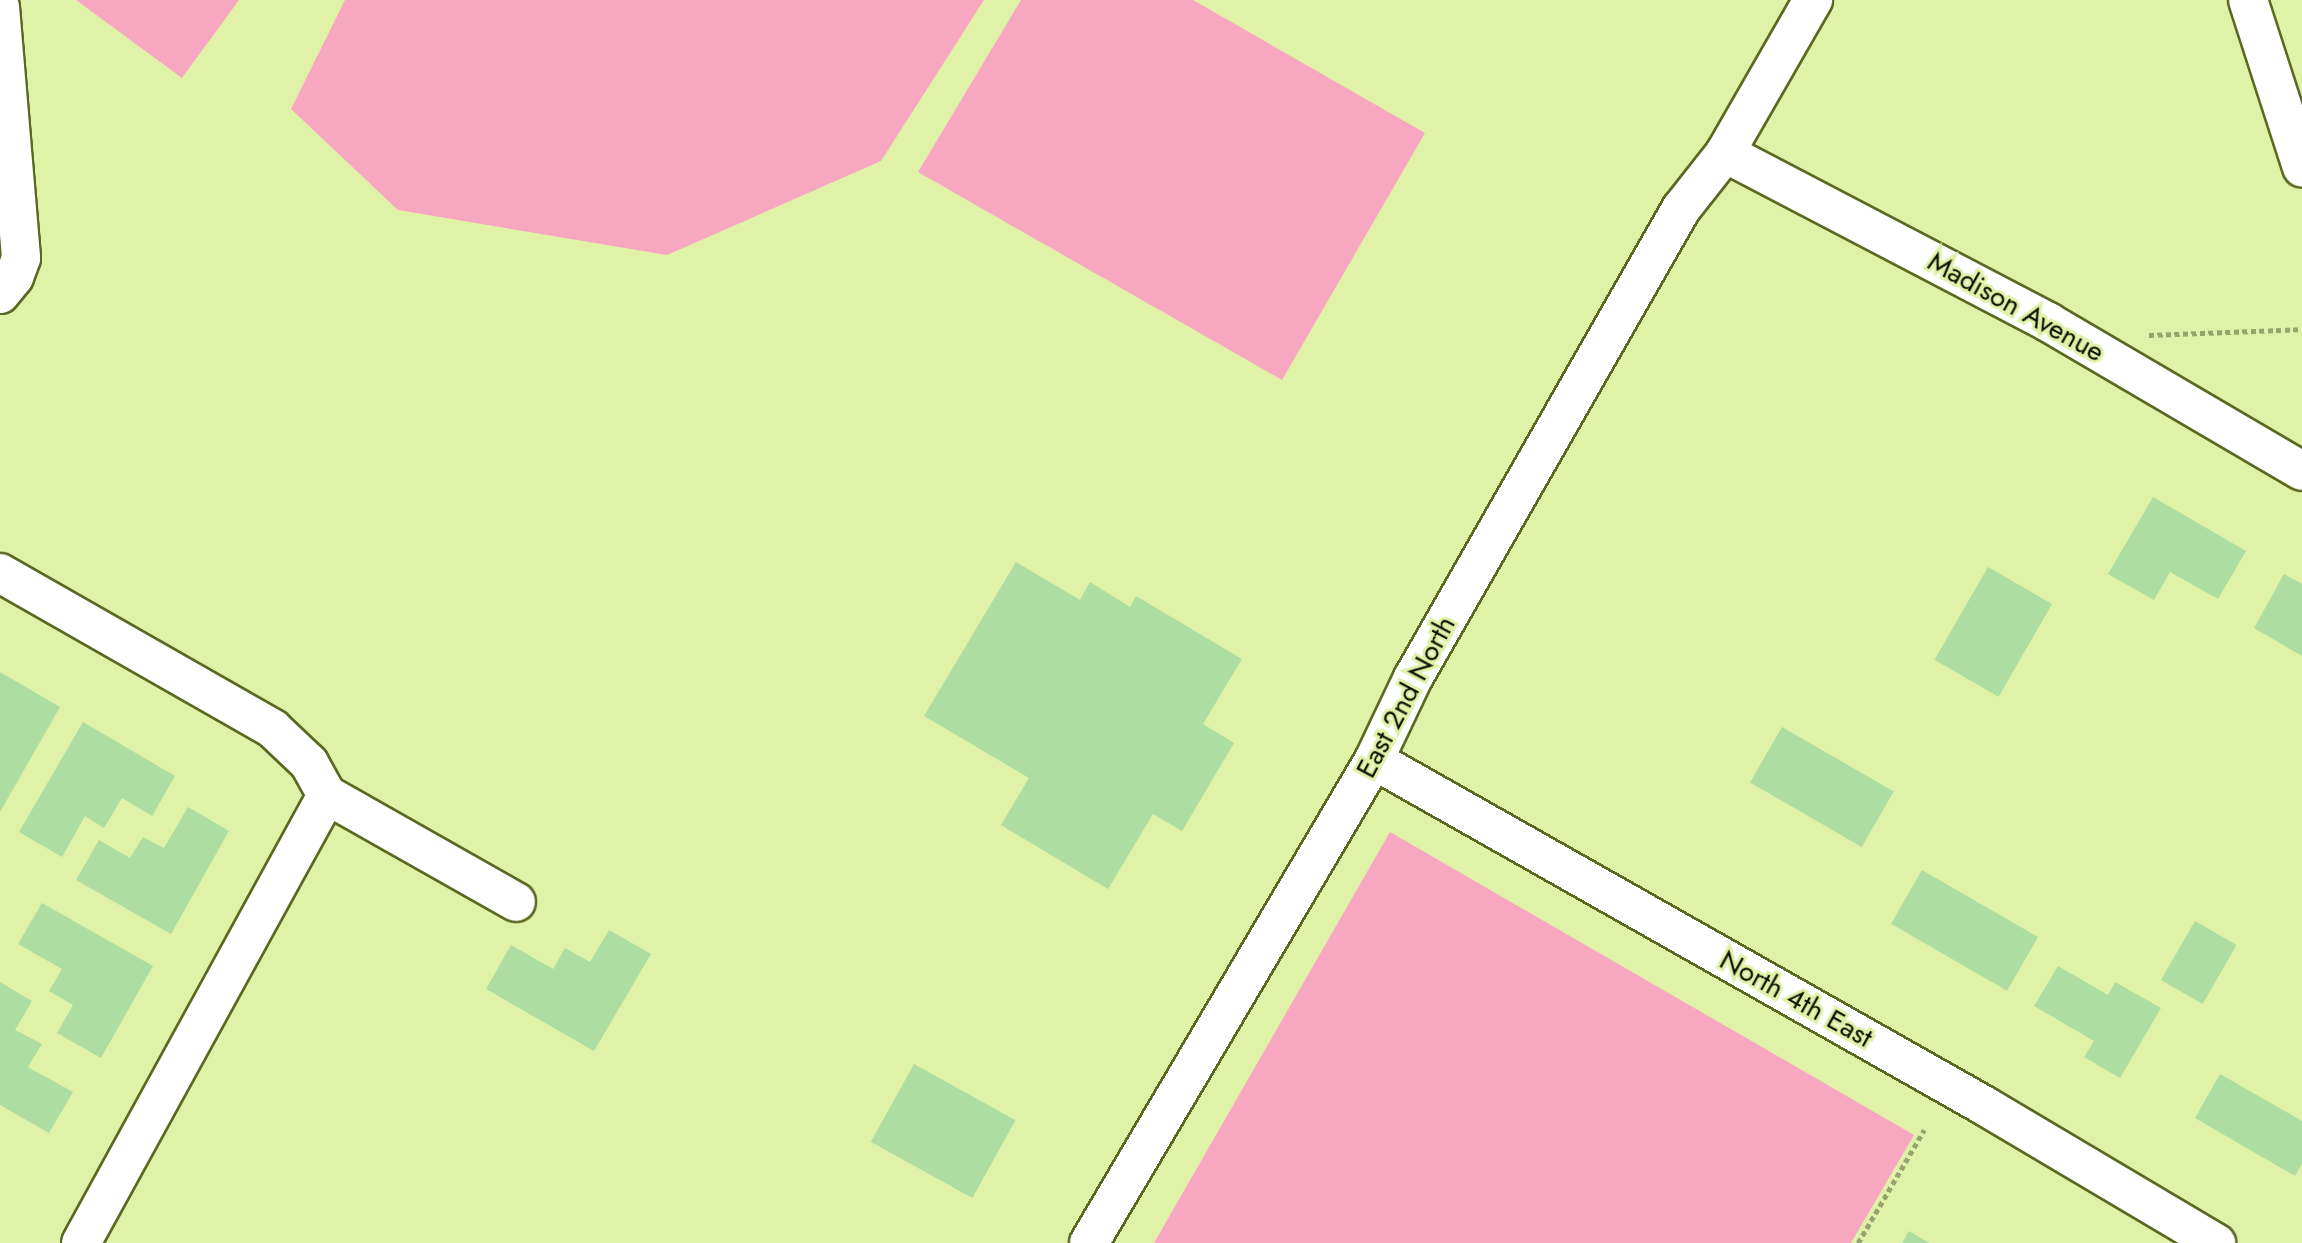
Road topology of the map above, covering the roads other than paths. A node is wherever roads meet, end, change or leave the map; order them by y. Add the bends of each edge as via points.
1 (1813, 0) edge
2 (2248, 0) edge
3 (0, 6) edge
4 (1725, 153) junction
5 (2302, 167) edge
6 (0, 294) edge
7 (2302, 471) edge
8 (0, 573) edge
9 (1374, 760) junction
10 (327, 795) junction
11 (516, 902) dead end
12 (81, 1243) edge
13 (1089, 1243) edge
14 (2217, 1243) edge

1 - 4 street, East 2nd North
2 - 5 street
3 - 6 street via 21,258 14,277
4 - 7 street, Madison Avenue via 2048,322
4 - 9 street, East 2nd North via 1681,209 1413,678
8 - 10 street via 273,729 309,763
9 - 13 street, East 2nd North
9 - 14 street, North 4th East via 1985,1106
10 - 11 street
10 - 12 street

